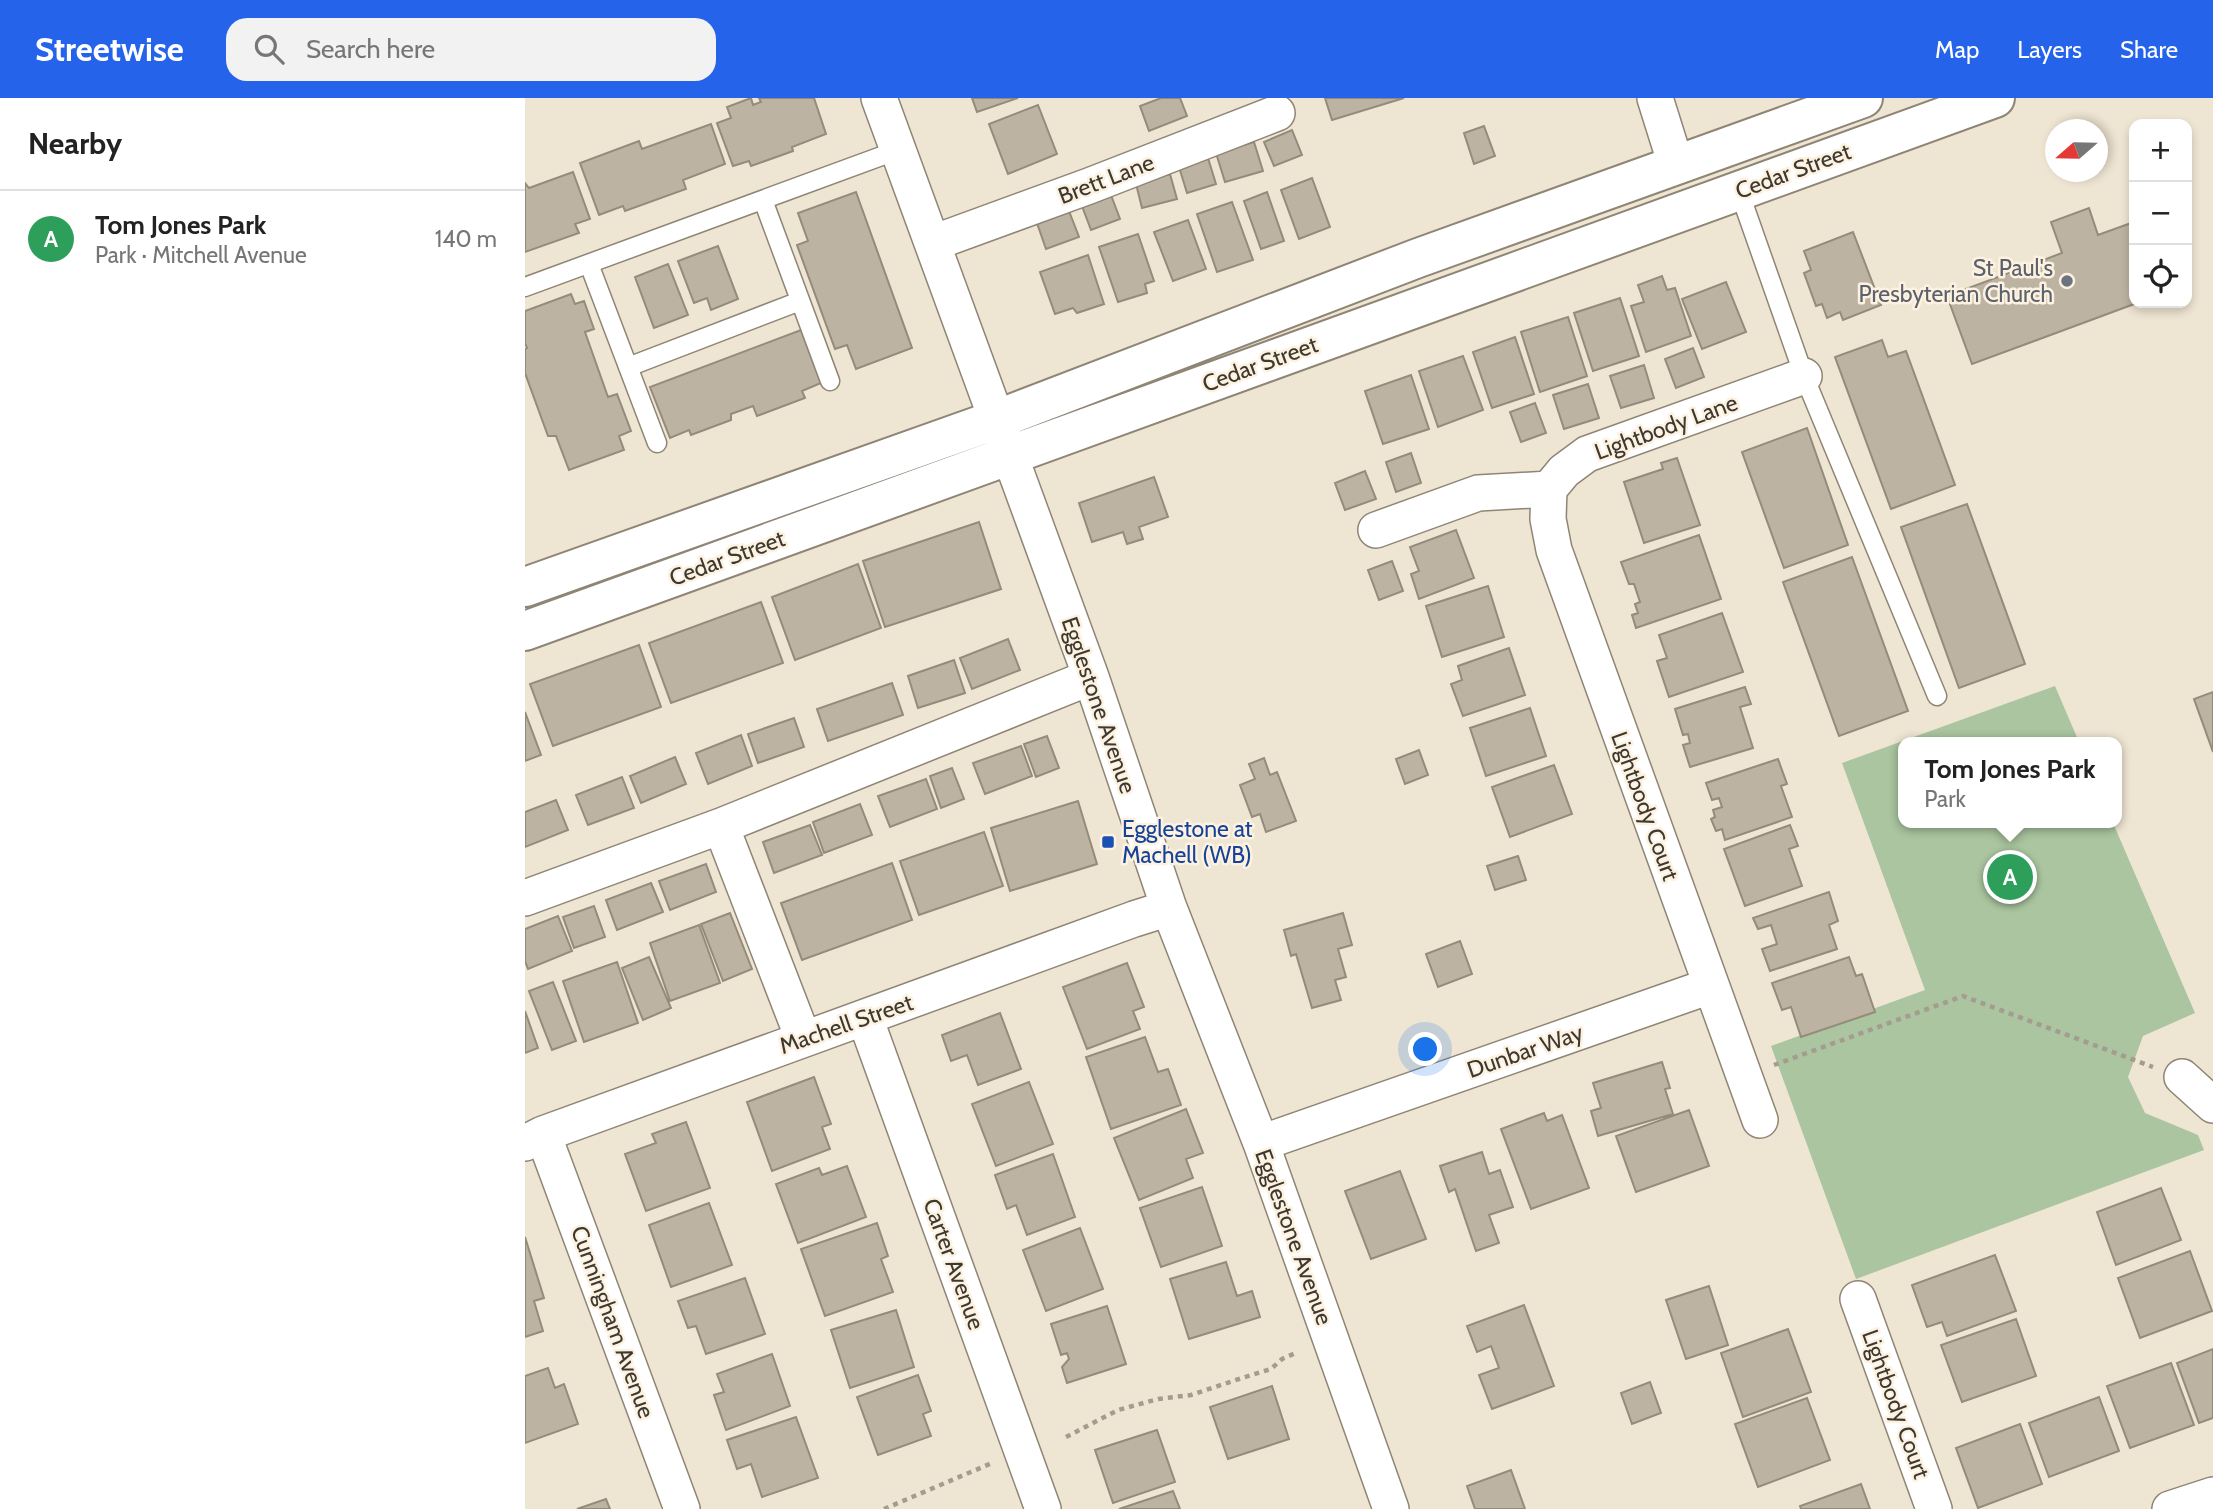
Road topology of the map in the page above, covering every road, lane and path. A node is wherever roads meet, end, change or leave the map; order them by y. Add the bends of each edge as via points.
1 (879, 98) edge
2 (1655, 98) edge
3 (1863, 98) edge
4 (1995, 98) edge
5 (1277, 113) dead end
6 (898, 150) junction
7 (1676, 165) junction
8 (1739, 191) junction
9 (762, 200) junction
10 (933, 243) junction
11 (589, 264) junction
12 (525, 288) edge
13 (800, 301) junction
14 (628, 367) junction
15 (1804, 376) junction
16 (829, 381) dead end
17 (998, 419) junction
18 (657, 443) dead end
19 (1010, 455) junction
20 (1549, 489) junction
21 (1376, 530) dead end
22 (525, 587) edge
23 (525, 631) edge
24 (1091, 677) junction
25 (1937, 696) dead end
26 (721, 826) junction
27 (525, 898) edge
28 (1169, 908) junction
29 (1710, 986) junction
30 (865, 1018) junction
31 (803, 1038) junction
32 (1743, 1076) junction
33 (2182, 1077) joint
34 (2213, 1105) edge
35 (1760, 1120) dead end
36 (534, 1139) edge
37 (1261, 1143) junction
38 (1858, 1299) dead end
39 (1298, 1352) dead end
40 (1066, 1437) dead end
41 (993, 1463) dead end
42 (2213, 1495) edge
43 (682, 1509) edge
44 (884, 1509) edge
45 (1043, 1509) edge
46 (1391, 1509) edge
47 (1934, 1509) edge
48 (2170, 1509) edge

1 - 6 street, Egglestone Avenue
2 - 7 street
3 - 7 main road, Cedar Street
4 - 8 main road, Cedar Street
5 - 10 street, Brett Lane
6 - 9 lane
6 - 10 street, Egglestone Avenue
7 - 17 main road, Cedar Street via 1417,258
8 - 15 lane
8 - 19 main road, Cedar Street
9 - 11 lane
9 - 13 lane
10 - 17 street, Egglestone Avenue
11 - 12 lane
11 - 14 lane
13 - 14 lane
13 - 16 lane
14 - 18 lane
15 - 20 street, Lightbody Lane via 1587,454
15 - 25 lane
17 - 19 street, Egglestone Avenue
17 - 22 main road, Cedar Street
19 - 23 main road, Cedar Street
19 - 24 street, Egglestone Avenue
20 - 21 street via 1478,494
20 - 29 street, Lightbody Court via 1554,550
24 - 26 street
24 - 28 street, Egglestone Avenue
26 - 27 street
26 - 31 street
28 - 30 street, Machell Street
28 - 37 street, Egglestone Avenue
29 - 32 street, Lightbody Court
29 - 37 street, Dunbar Way
30 - 31 street, Machell Street
30 - 45 street, Carter Avenue
31 - 36 street, Machell Street
32 - 33 path via 1963,996
32 - 35 street, Lightbody Court
33 - 34 street
36 - 43 street, Cunningham Avenue
37 - 46 street, Egglestone Avenue
38 - 47 street, Lightbody Court
39 - 40 path via 1272,1369 1239,1380 1118,1410
41 - 44 path
42 - 48 street

